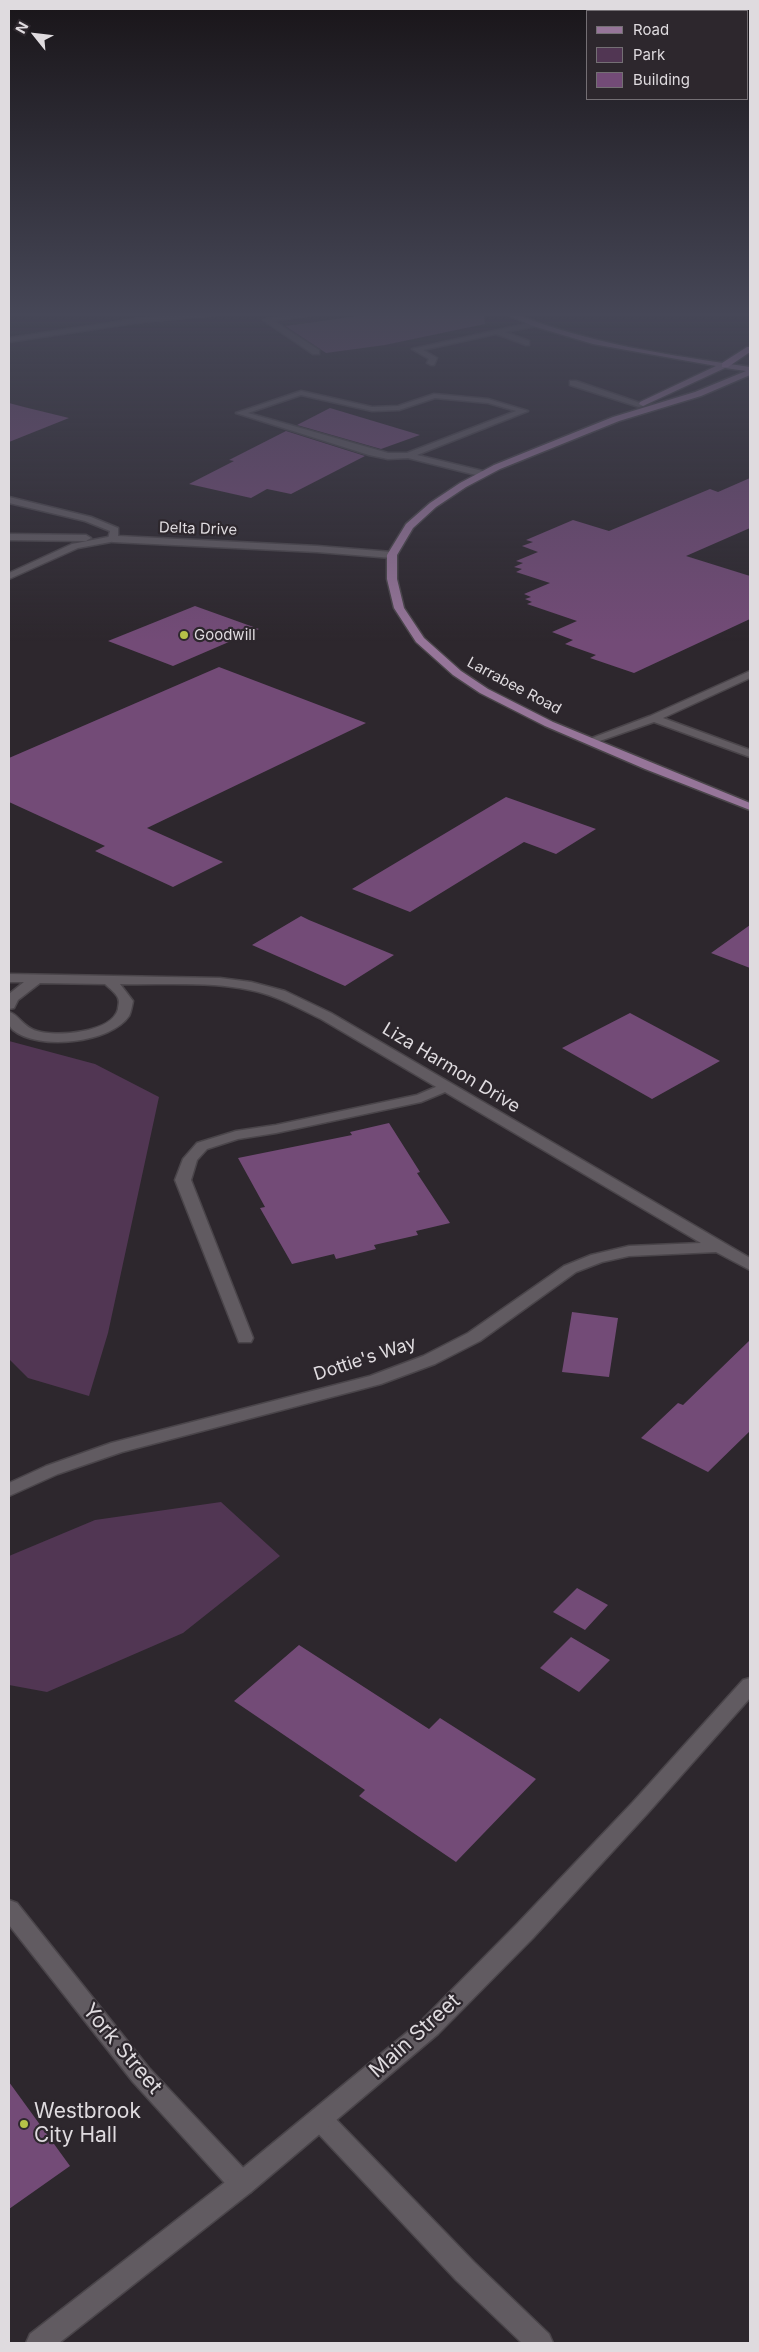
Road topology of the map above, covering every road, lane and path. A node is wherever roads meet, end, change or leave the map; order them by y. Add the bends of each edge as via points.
1 (272, 423) edge
2 (493, 423) edge
3 (608, 423) edge
4 (408, 455) junction
5 (484, 474) junction
6 (9, 500) edge
7 (9, 536) edge
8 (113, 539) junction
9 (392, 555) junction
10 (9, 576) edge
11 (749, 675) edge
12 (654, 718) junction
13 (590, 742) junction
14 (750, 754) edge
15 (750, 807) edge
16 (9, 978) edge
17 (36, 979) junction
18 (109, 980) junction
19 (9, 1005) edge
20 (9, 1016) edge
21 (445, 1087) junction
22 (718, 1247) junction
23 (750, 1264) edge
24 (245, 1338) dead end
25 (9, 1490) edge
26 (750, 1685) edge
27 (9, 1909) edge
28 (320, 2119) junction
29 (242, 2184) junction
30 (39, 2343) edge
31 (540, 2343) edge

1 - 4 street via 372,453
2 - 4 street
3 - 5 main road
4 - 5 street
5 - 9 main road via 447,494 409,526
6 - 8 street via 88,519 115,530
7 - 8 street
8 - 9 street, Delta Drive
8 - 10 street, Delta Drive via 75,546
9 - 13 main road, Larrabee Road via 392,579 399,608 420,640 436,656 484,691
11 - 12 street
12 - 13 street
12 - 14 street
13 - 15 main road, Larrabee Road
16 - 17 street, Liza Harmon Drive
17 - 18 street, Liza Harmon Drive
17 - 19 street via 12,998
18 - 20 street via 126,1001 117,1021 104,1029 67,1038 48,1038 17,1027
18 - 21 street, Liza Harmon Drive via 220,982 280,994 326,1016
21 - 22 street, Liza Harmon Drive
21 - 24 street via 421,1098 236,1135 202,1146 190,1159 184,1180
22 - 23 street, Liza Harmon Drive
22 - 25 street, Dottie's Way via 629,1251 597,1258 570,1269 474,1337 429,1360 358,1384 117,1447 52,1470
26 - 28 street, Main Street via 525,1931 430,2027
27 - 29 street, York Street via 140,2075
28 - 29 street, Main Street
28 - 31 street via 465,2271
29 - 30 street, Main Street

